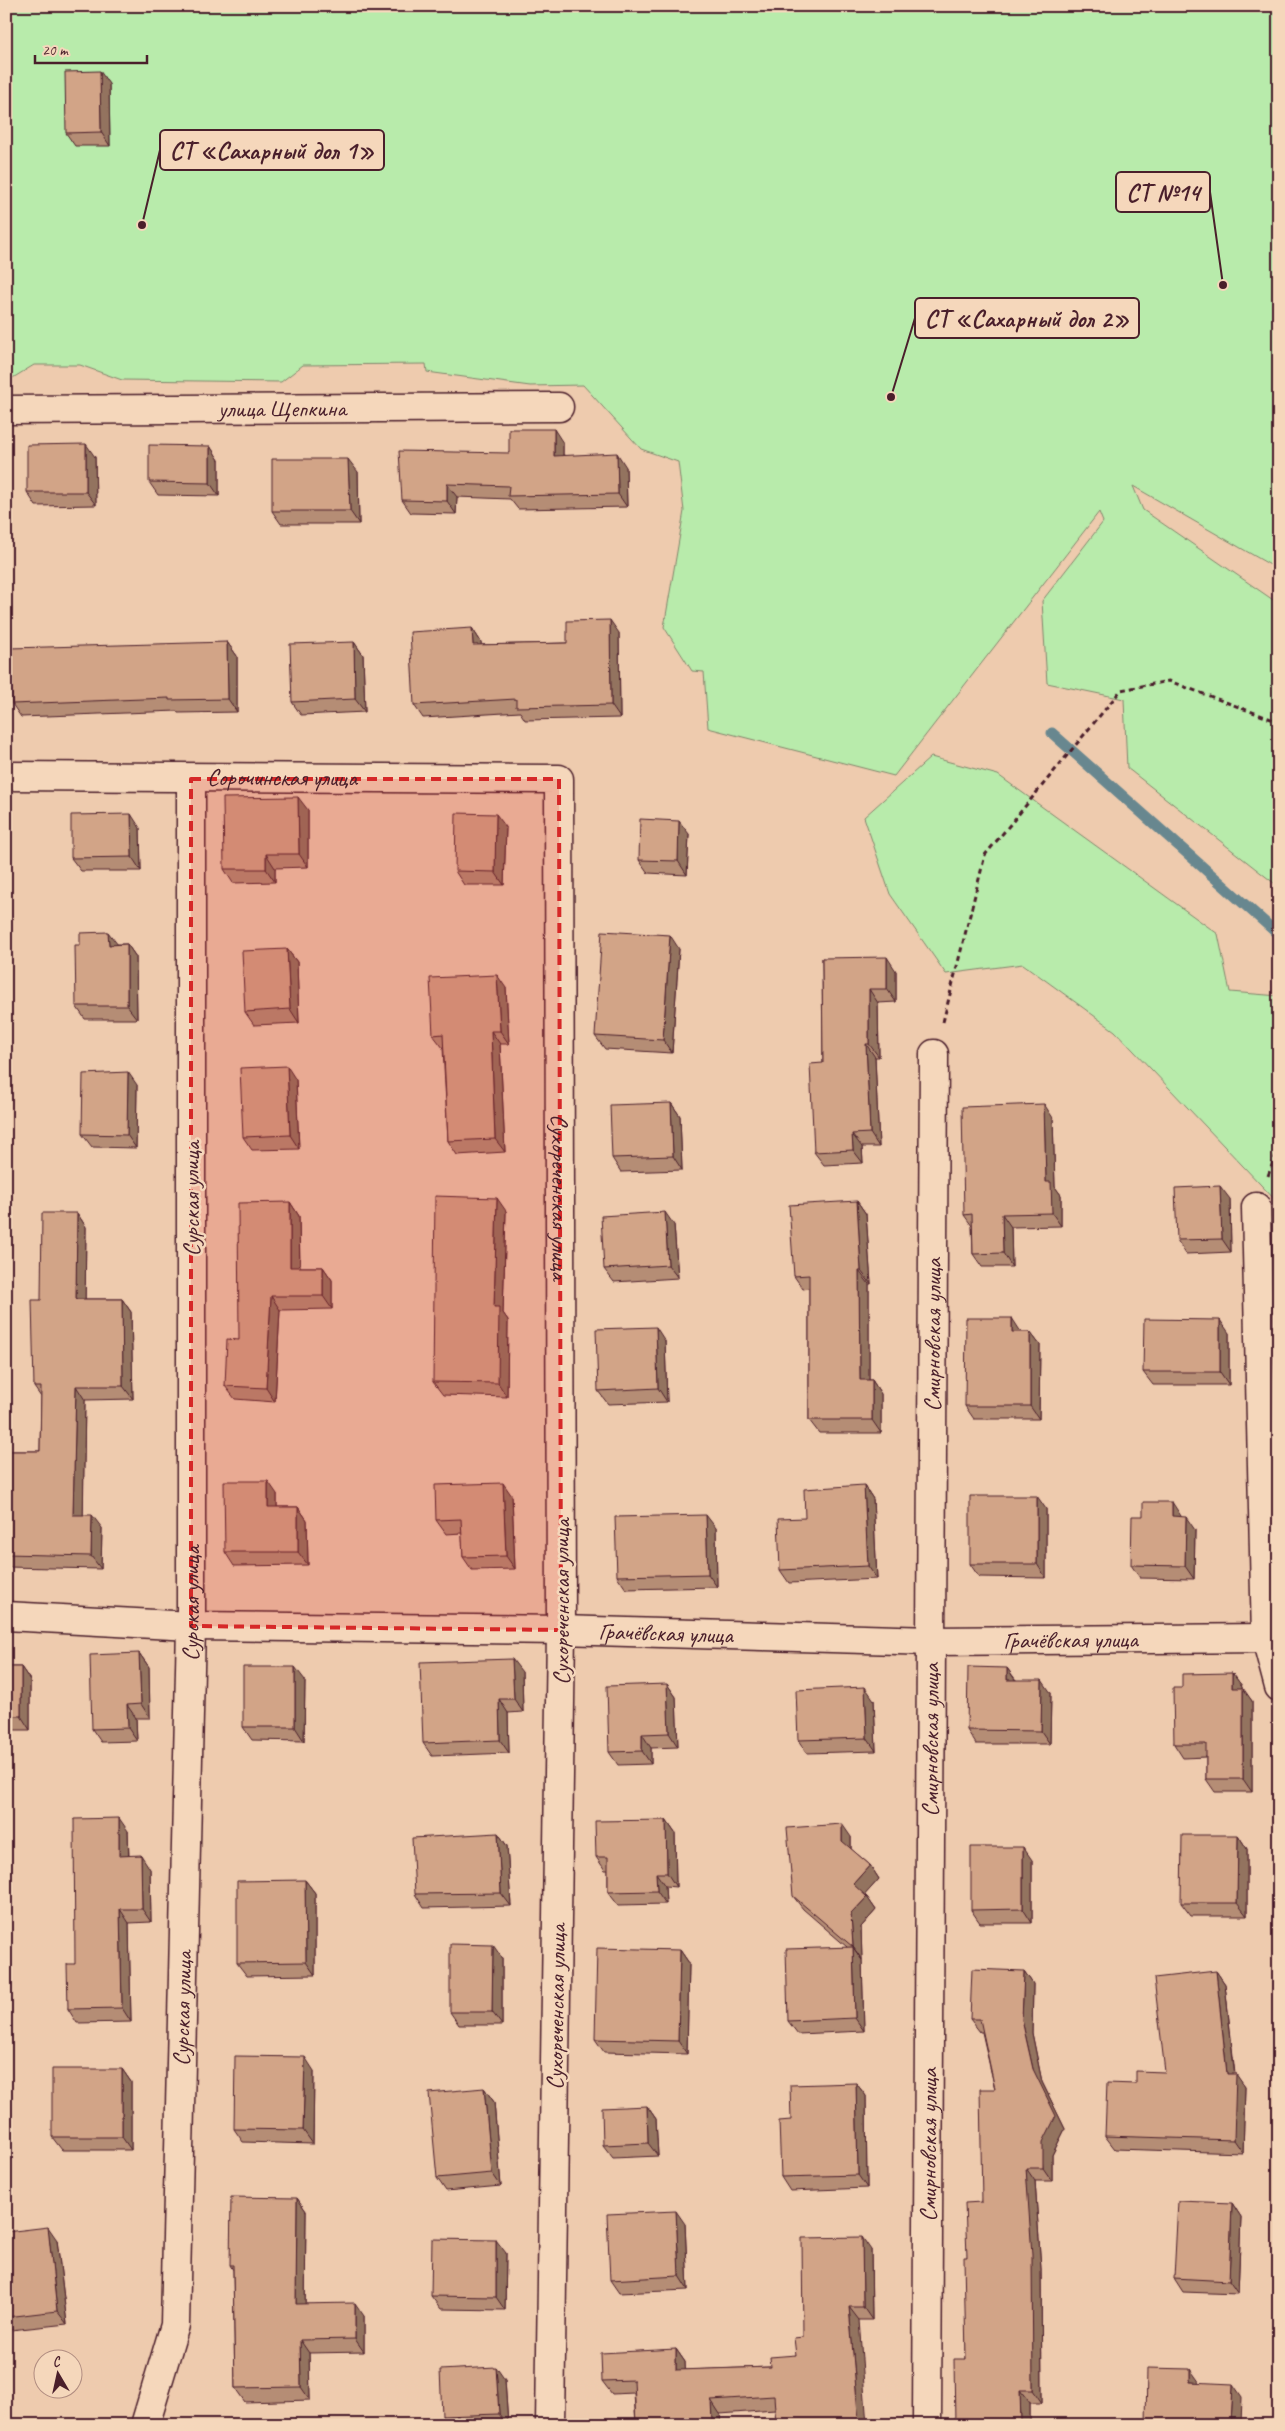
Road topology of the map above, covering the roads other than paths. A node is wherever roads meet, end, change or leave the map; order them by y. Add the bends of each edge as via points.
1 (558, 407) dead end
2 (6, 410) edge
3 (6, 776) edge
4 (191, 779) junction
5 (559, 779) joint
6 (934, 1054) road end
7 (1256, 1207) dead end
8 (6, 1616) edge
9 (190, 1626) junction
10 (562, 1630) junction
11 (1266, 1638) junction
12 (931, 1641) junction
13 (1279, 1687) edge
14 (145, 2425) edge
15 (550, 2425) edge
16 (927, 2425) edge

1 - 2 street, улица Щепкина
3 - 4 street, Сорочинская улица
4 - 5 street, Сорочинская улица
4 - 9 street, Сурская улица
5 - 10 street, Сухореченская улица
6 - 12 street, Смирновская улица
7 - 11 street
8 - 9 street, Грачёвская улица
9 - 10 street, Грачёвская улица
9 - 14 street, Сурская улица via 174,2325
10 - 12 street, Грачёвская улица
10 - 15 street, Сухореченская улица
11 - 12 street, Грачёвская улица
11 - 13 street
12 - 16 street, Смирновская улица

